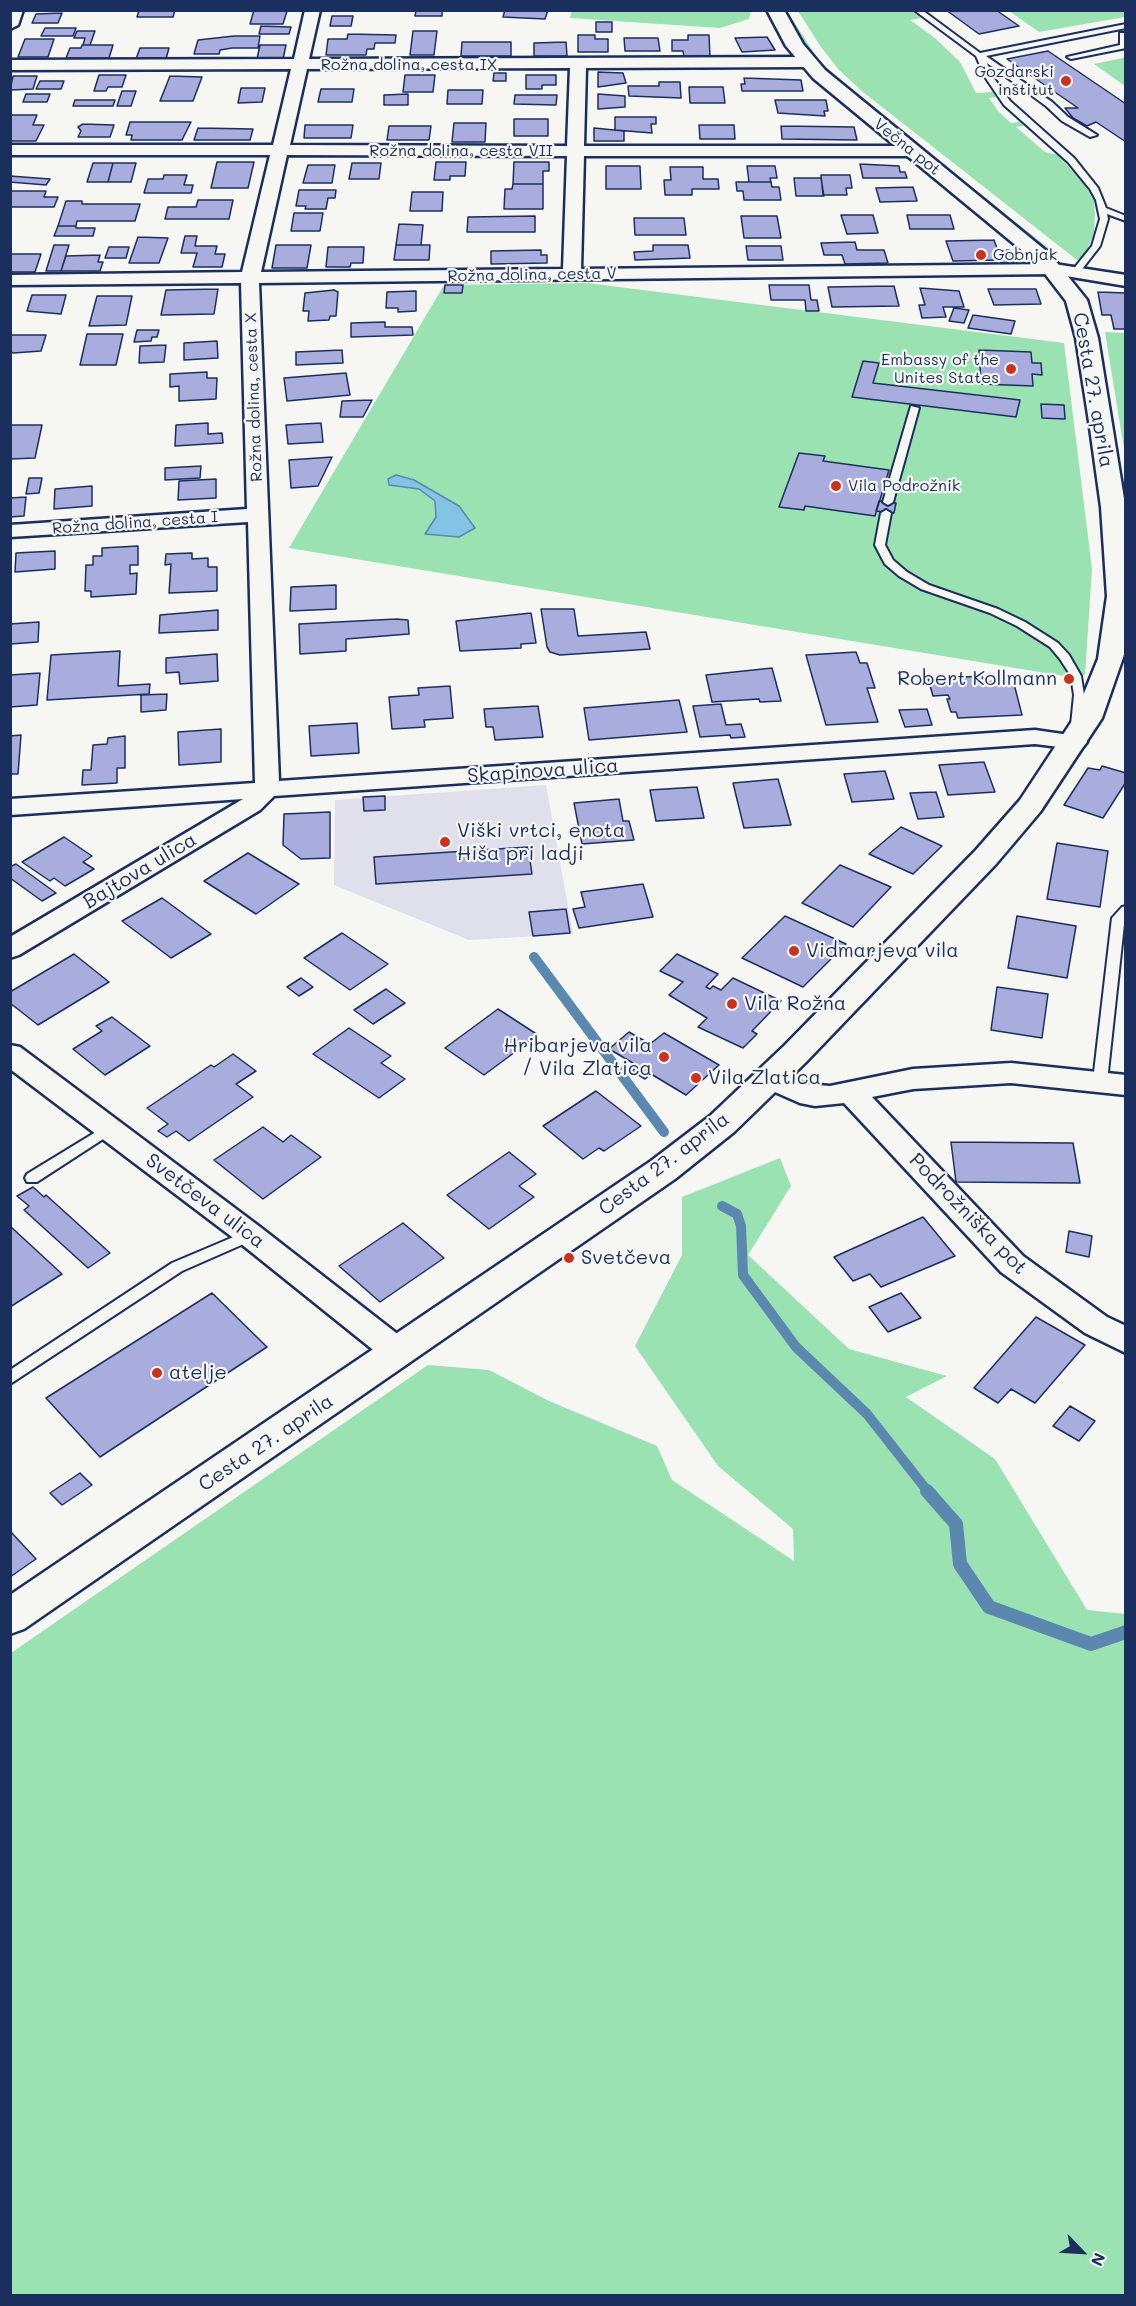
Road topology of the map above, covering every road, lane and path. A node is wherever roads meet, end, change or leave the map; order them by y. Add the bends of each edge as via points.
1 (16, 10) edge
2 (313, 10) edge
3 (775, 10) edge
4 (917, 10) edge
5 (10, 25) edge
6 (1125, 26) edge
7 (1125, 35) edge
8 (979, 55) junction
9 (1071, 57) dead end
10 (807, 62) junction
11 (10, 65) edge
12 (578, 65) junction
13 (298, 66) junction
14 (1093, 135) dead end
15 (10, 150) edge
16 (279, 150) junction
17 (575, 151) junction
18 (912, 151) junction
19 (1102, 209) junction
20 (1125, 219) edge
21 (1054, 269) junction
22 (1076, 271) junction
23 (572, 274) junction
24 (250, 278) junction
25 (10, 280) edge
26 (1125, 281) edge
27 (914, 408) dead end
28 (259, 515) junction
29 (10, 531) edge
30 (1121, 636) edge
31 (1075, 742) junction
32 (267, 790) junction
33 (10, 807) edge
34 (1125, 910) edge
35 (10, 949) edge
36 (10, 1054) edge
37 (769, 1078) junction
38 (1112, 1083) edge
39 (851, 1093) junction
40 (109, 1129) junction
41 (32, 1178) dead end
42 (250, 1234) junction
43 (1125, 1341) edge
44 (398, 1352) junction
45 (10, 1378) edge
46 (10, 1617) edge

1 - 5 street
2 - 13 street, Rožna dolina, cesta X
3 - 10 main road, Večna pot
4 - 8 lane
6 - 8 lane
7 - 9 lane via 1124,45
8 - 14 lane
8 - 19 lane via 1007,103 1071,160 1094,188
10 - 12 street, Rožna dolina, cesta IX
10 - 18 main road, Večna pot
11 - 13 street, Rožna dolina, cesta IX
12 - 13 street, Rožna dolina, cesta IX
12 - 17 street
13 - 16 street, Rožna dolina, cesta X
15 - 16 street, Rožna dolina, cesta VII
16 - 17 street, Rožna dolina, cesta VII
16 - 24 street, Rožna dolina, cesta X
17 - 18 street, Rožna dolina, cesta VII
17 - 23 street
18 - 21 main road, Večna pot
19 - 20 lane
19 - 22 lane via 1100,237
21 - 22 street, Rožna dolina, cesta V
21 - 23 street, Rožna dolina, cesta V
21 - 30 main road, Cesta 27. aprila via 1076,300 1090,354 1118,563
22 - 26 street, Rožna dolina, cesta V
23 - 24 street, Rožna dolina, cesta V
24 - 25 street, Rožna dolina, cesta V
24 - 28 street, Rožna dolina, cesta X
27 - 31 lane via 880,545 889,562 925,587 994,611 1054,645 1076,676 1079,695
28 - 29 street, Rožna dolina, cesta I
28 - 32 street, Rožna dolina, cesta X
30 - 31 main road, Cesta 27. aprila
31 - 32 street, Skapinova ulica via 1035,737
31 - 37 main road, Cesta 27. aprila via 1030,806 986,857
32 - 33 street, Skapinova ulica
32 - 35 street, Bajtova ulica via 250,805
34 - 38 lane via 1118,918
36 - 40 street, Svetčeva ulica
37 - 39 street via 807,1095
37 - 44 main road, Cesta 27. aprila via 722,1124 663,1170
38 - 39 street via 1011,1073 913,1079
39 - 43 street, Podrožniška pot via 1012,1264 1096,1325
40 - 41 lane
40 - 42 street, Svetčeva ulica
42 - 44 street, Svetčeva ulica
42 - 45 lane via 177,1267
44 - 46 main road, Cesta 27. aprila

